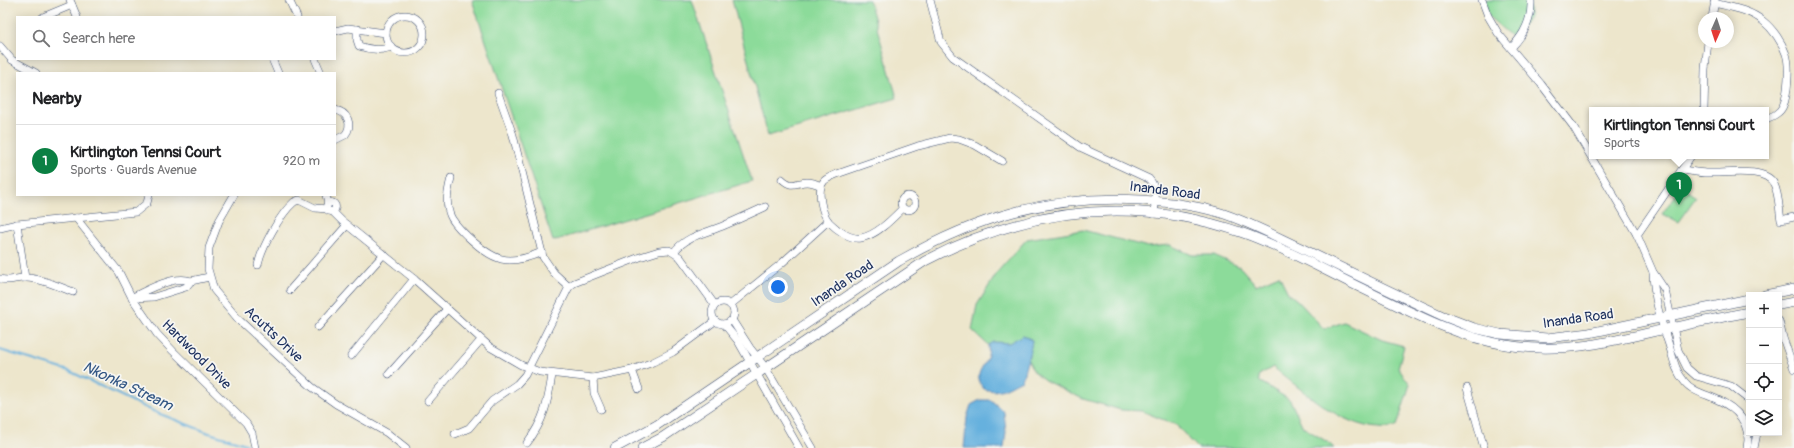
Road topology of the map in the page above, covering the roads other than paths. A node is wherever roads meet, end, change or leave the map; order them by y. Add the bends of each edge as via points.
1 (289, 0) edge
2 (930, 0) edge
3 (1482, 0) edge
4 (1531, 0) edge
5 (1715, 2) edge
6 (71, 3) edge
7 (1713, 12) edge
8 (45, 16) edge
9 (77, 16) edge
10 (297, 16) edge
11 (357, 29) junction
12 (336, 31) edge
13 (386, 33) junction
14 (0, 46) edge
15 (391, 46) junction
16 (1511, 48) junction
17 (1707, 48) edge
18 (272, 60) edge
19 (315, 60) edge
20 (321, 60) edge
21 (34, 72) edge
22 (278, 72) edge
23 (321, 72) edge
24 (325, 72) edge
25 (498, 93) dead end
26 (1704, 107) edge
27 (336, 110) edge
28 (1769, 117) edge
29 (336, 141) edge
30 (1589, 153) edge
31 (1592, 159) edge
32 (1689, 159) edge
33 (1002, 161) dead end
34 (1683, 170) junction
35 (451, 178) dead end
36 (782, 179) dead end
37 (821, 186) junction
38 (149, 196) edge
39 (233, 196) edge
40 (326, 196) edge
41 (330, 196) edge
42 (1155, 201) junction
43 (330, 207) junction
44 (765, 207) dead end
45 (903, 208) dead end
46 (1154, 214) junction
47 (1794, 217) edge
48 (76, 218) junction
49 (828, 221) junction
50 (17, 224) junction
51 (347, 225) junction
52 (0, 228) edge
53 (1637, 235) junction
54 (542, 252) junction
55 (674, 252) junction
56 (384, 254) junction
57 (258, 264) dead end
58 (1653, 272) junction
59 (209, 277) junction
60 (24, 278) junction
61 (0, 279) edge
62 (414, 279) junction
63 (569, 287) junction
64 (1794, 289) edge
65 (290, 290) dead end
66 (73, 292) dead end
67 (1780, 292) edge
68 (132, 298) junction
69 (1746, 299) edge
70 (1794, 302) edge
71 (1782, 304) edge
72 (715, 305) junction
73 (730, 305) junction
74 (447, 309) junction
75 (1746, 313) edge
76 (1670, 316) junction
77 (1660, 318) junction
78 (732, 320) junction
79 (715, 321) junction
80 (724, 324) junction
81 (318, 327) dead end
82 (1673, 328) junction
83 (1781, 328) edge
84 (1663, 330) junction
85 (481, 340) junction
86 (351, 356) dead end
87 (754, 359) junction
88 (765, 367) junction
89 (529, 368) junction
90 (1794, 369) edge
91 (632, 370) junction
92 (757, 373) junction
93 (389, 374) dead end
94 (552, 374) junction
95 (593, 378) junction
96 (1467, 388) dead end
97 (639, 389) dead end
98 (1746, 398) edge
99 (428, 401) dead end
100 (601, 409) dead end
101 (455, 434) dead end
102 (1756, 436) edge
103 (527, 443) dead end
104 (254, 448) edge
105 (406, 448) edge
106 (615, 448) edge
107 (642, 448) edge
108 (799, 448) edge
109 (813, 448) edge
110 (1484, 448) edge
111 (1747, 448) edge
112 (1754, 448) edge

1 - 10 street
2 - 42 street via 941,42 953,57 1080,147 1149,179 1154,187
3 - 16 street via 1492,23
4 - 16 street via 1529,23
5 - 7 street
5 - 28 street via 1758,18 1773,32 1786,53 1788,82 1784,105
6 - 8 street
6 - 9 street
11 - 12 street
11 - 13 street
11 - 15 street via 359,46 379,49
13 - 15 street
13 - 15 street via 390,22 404,15 415,18 422,26 424,37 414,50 397,51
14 - 21 street via 12,60
16 - 30 street via 1546,89
17 - 26 street
18 - 22 street
19 - 23 street
20 - 24 street
25 - 54 street via 512,135
27 - 29 street via 347,116 350,126 346,135
31 - 53 street
32 - 34 street
33 - 37 street via 975,145 950,138 918,146 837,174 825,180
34 - 47 street via 1708,173 1752,172 1768,178 1775,186 1782,220
34 - 53 street
35 - 54 street via 447,198 450,215 463,232 482,248 494,257 505,260 525,258
36 - 37 street via 790,184 808,182
37 - 49 street via 820,200
38 - 48 street via 147,203 136,212
39 - 59 street, Acutts Drive via 209,248
40 - 43 street
41 - 43 street
42 - 46 street
42 - 77 main road, Inanda Road via 1198,207 1242,221 1442,316 1494,333 1529,338 1570,336
42 - 87 main road, Inanda Road via 1103,199 1063,202 1005,214 964,228 899,262
43 - 51 street
43 - 57 street via 315,208 299,200 294,202 268,238
44 - 55 street via 690,238
45 - 49 street via 882,227 862,238 849,237
46 - 84 main road, Inanda Road via 1182,217 1244,234 1427,320 1481,340 1529,348 1565,348 1594,345
46 - 88 main road, Inanda Road via 1120,211 1068,214 1013,225 974,238 910,270
48 - 50 street
48 - 68 street, Hardwood Drive via 119,272
49 - 73 street via 782,264
50 - 52 street
50 - 60 street
51 - 56 street
51 - 65 street
53 - 58 street
54 - 63 street via 554,273
55 - 63 street via 656,252
55 - 72 street via 686,264
56 - 62 street
56 - 81 street
58 - 76 street via 1665,290
58 - 77 street via 1654,293
59 - 68 street via 154,296
59 - 105 street, Acutts Drive via 214,290 238,319 292,369 336,404 387,433
60 - 61 street via 12,281
60 - 66 street
62 - 74 street
62 - 86 street
63 - 89 street
64 - 67 main road
68 - 104 street, Hardwood Drive via 173,351 246,423 252,433
69 - 76 main road, Inanda Road
70 - 71 main road
72 - 73 street via 724,302
72 - 79 street via 712,314
73 - 78 street via 734,312
74 - 85 street
74 - 93 street
75 - 82 main road, Inanda Road
76 - 77 main road, Inanda Road
76 - 82 street
77 - 84 street
78 - 80 street
78 - 87 street
79 - 80 street
79 - 91 street via 673,352
80 - 87 street
82 - 84 main road, Inanda Road
82 - 98 street via 1678,350 1687,368 1696,376 1731,386
83 - 90 street
84 - 111 street via 1678,374 1685,383 1730,406 1742,417 1747,428
85 - 89 street
85 - 99 street
87 - 88 street
87 - 92 street
87 - 106 main road, Inanda Road via 657,425
88 - 92 main road, Inanda Road
88 - 109 street
89 - 94 street
89 - 101 street via 519,383 492,401 468,428
91 - 95 street
91 - 97 street
92 - 107 main road, Inanda Road via 663,437
92 - 108 street
94 - 95 street
94 - 103 street via 548,402 540,424
95 - 100 street via 594,393
96 - 110 street
102 - 112 street

